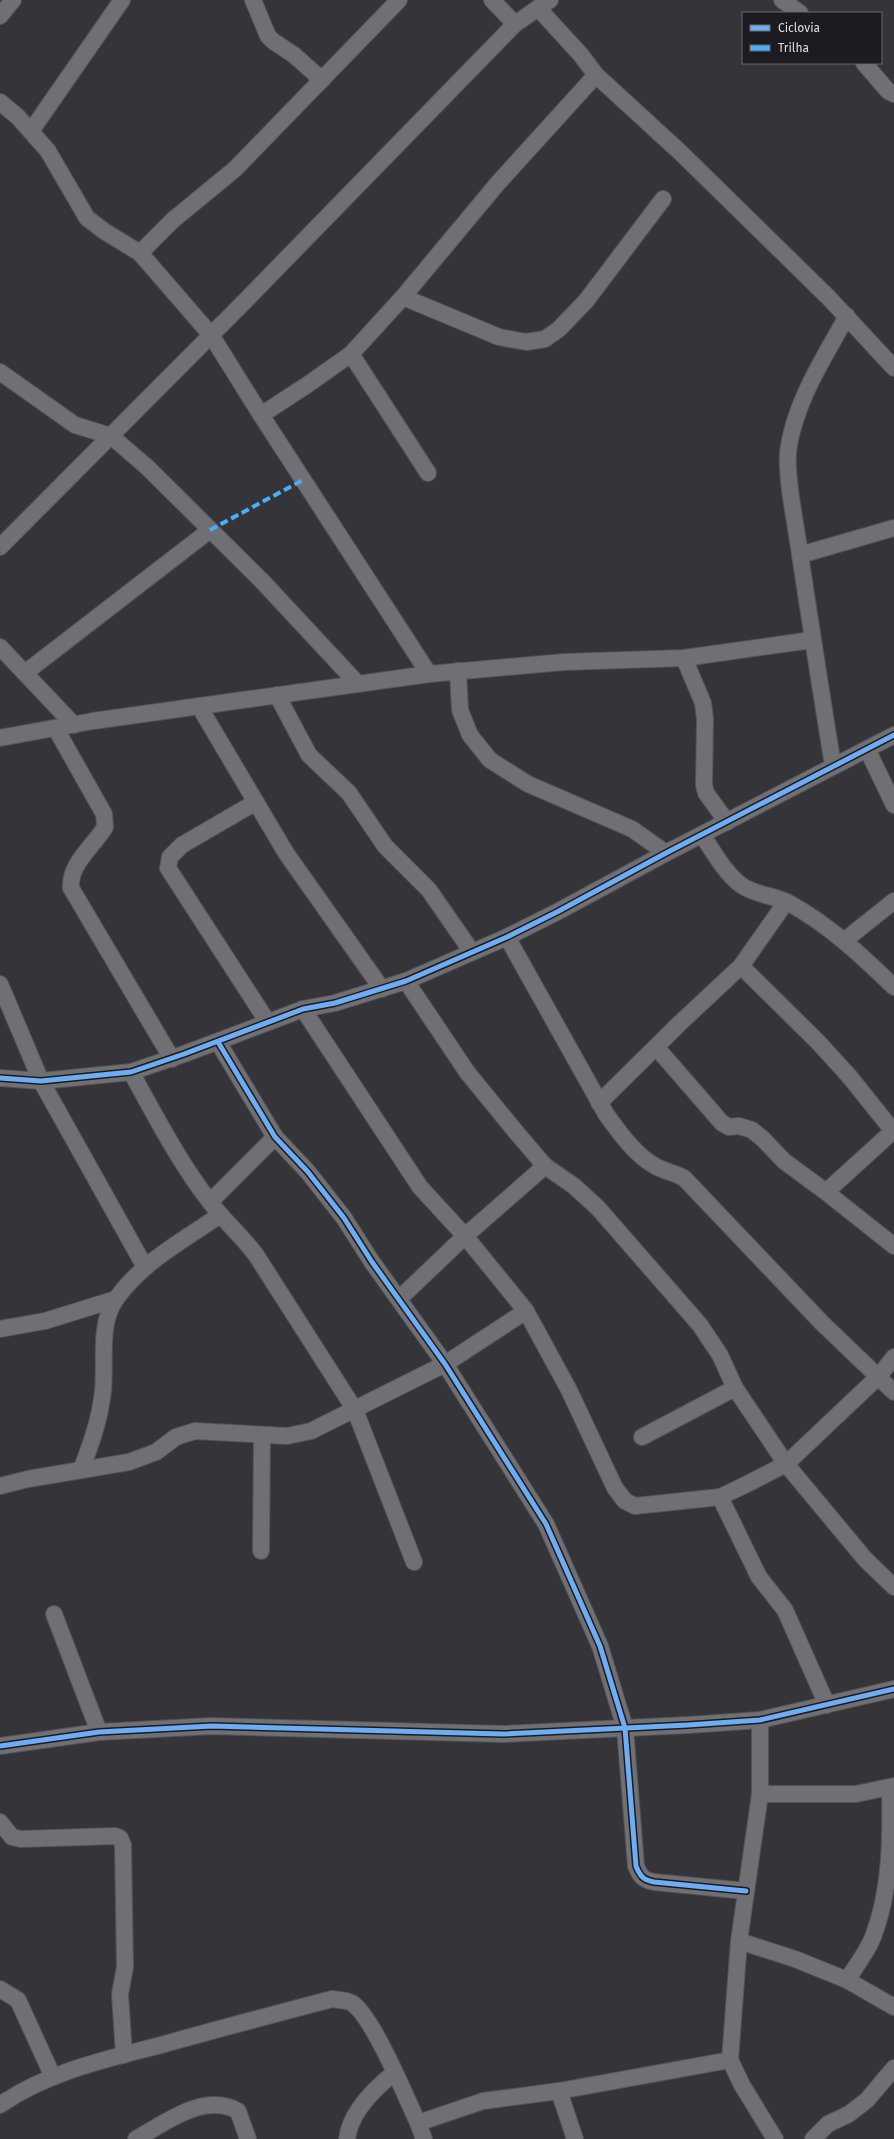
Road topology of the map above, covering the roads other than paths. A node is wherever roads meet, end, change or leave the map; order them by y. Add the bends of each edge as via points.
1 (13, 0) edge
2 (122, 0) edge
3 (254, 0) edge
4 (399, 0) edge
5 (492, 0) edge
6 (782, 0) edge
7 (544, 4) edge
8 (799, 12) edge
9 (0, 16) edge
10 (516, 24) junction
11 (865, 64) edge
12 (596, 75) junction
13 (322, 80) junction
14 (894, 94) edge
15 (0, 102) edge
16 (31, 131) junction
17 (663, 199) dead end
18 (140, 254) junction
19 (403, 297) junction
20 (847, 316) junction
21 (211, 335) junction
22 (351, 354) junction
23 (894, 368) edge
24 (0, 372) edge
25 (261, 415) junction
26 (111, 436) junction
27 (428, 473) dead end
28 (894, 528) edge
29 (210, 530) junction
30 (0, 547) edge
31 (800, 555) junction
32 (812, 640) junction
33 (0, 647) edge
34 (684, 658) junction
35 (458, 671) junction
36 (26, 672) junction
37 (429, 674) junction
38 (357, 683) junction
39 (277, 695) junction
40 (199, 706) junction
41 (74, 725) junction
42 (56, 729) junction
43 (894, 735) edge
44 (0, 738) edge
45 (867, 749) junction
46 (833, 765) junction
47 (256, 802) junction
48 (894, 805) edge
49 (728, 822) junction
50 (702, 835) junction
51 (666, 853) junction
52 (894, 901) edge
53 (786, 902) junction
54 (507, 937) junction
55 (845, 940) junction
56 (472, 952) junction
57 (741, 966) junction
58 (406, 981) junction
59 (0, 984) edge
60 (894, 987) edge
61 (382, 989) junction
62 (303, 1010) junction
63 (267, 1021) junction
64 (218, 1042) junction
65 (656, 1047) junction
66 (172, 1059) junction
67 (131, 1072) junction
68 (0, 1078) edge
69 (41, 1081) junction
70 (599, 1103) junction
71 (893, 1131) edge
72 (275, 1137) junction
73 (545, 1166) junction
74 (826, 1192) junction
75 (210, 1202) junction
76 (220, 1215) junction
77 (465, 1236) junction
78 (894, 1246) edge
79 (145, 1267) junction
80 (400, 1298) junction
81 (116, 1299) junction
82 (526, 1312) junction
83 (0, 1329) edge
84 (894, 1358) edge
85 (445, 1364) junction
86 (879, 1376) junction
87 (735, 1388) junction
88 (894, 1392) edge
89 (355, 1410) junction
90 (262, 1435) junction
91 (642, 1437) dead end
92 (786, 1464) junction
93 (82, 1470) junction
94 (0, 1486) edge
95 (720, 1497) junction
96 (261, 1551) dead end
97 (414, 1562) dead end
98 (894, 1587) edge
99 (54, 1614) dead end
100 (894, 1689) edge
101 (827, 1705) junction
102 (760, 1720) junction
103 (625, 1728) junction
104 (99, 1732) junction
105 (0, 1746) edge
106 (892, 1787) edge
107 (760, 1794) junction
108 (0, 1822) edge
109 (746, 1891) junction
110 (739, 1941) junction
111 (847, 1980) junction
112 (0, 1989) edge
113 (894, 2007) edge
114 (124, 2055) junction
115 (730, 2060) junction
116 (894, 2068) edge
117 (394, 2073) junction
118 (53, 2077) junction
119 (559, 2091) junction
120 (0, 2105) edge
121 (418, 2123) junction
122 (136, 2139) edge
123 (248, 2139) edge
124 (347, 2139) edge
125 (424, 2139) edge
126 (575, 2139) edge
127 (775, 2139) edge
128 (813, 2139) edge

1 - 9 street
2 - 16 street
3 - 13 street via 268,36
4 - 13 street
5 - 10 street
6 - 8 street
7 - 10 street
7 - 12 street
10 - 21 street
11 - 14 street via 888,91
12 - 19 street via 498,184
12 - 20 street via 681,153
13 - 18 street via 235,169 173,220
15 - 16 street
16 - 18 street via 48,151 87,218
17 - 19 street via 586,301 560,329 545,339 526,342 499,337
18 - 21 street
19 - 22 street
20 - 23 street
20 - 31 street via 804,399 795,421 788,452
21 - 25 street
21 - 26 street
22 - 25 street
22 - 27 street
24 - 26 street via 75,425
25 - 37 street
26 - 29 street via 147,467
26 - 30 street
28 - 31 street
29 - 36 street
29 - 38 street via 262,581
31 - 32 street
32 - 34 street
32 - 46 street
33 - 36 street
34 - 35 street via 564,662
34 - 49 street via 703,703 706,793
35 - 37 street
35 - 51 street via 460,710 470,735 490,760 528,784 632,829
36 - 41 street
37 - 38 street
38 - 39 street
39 - 40 street
39 - 56 street via 309,755 349,793 385,846 429,890
40 - 41 street
40 - 47 street
41 - 42 street
42 - 44 street
42 - 66 street via 104,814 105,827 74,868 70,877 71,888
43 - 45 street
45 - 46 street
45 - 48 street
46 - 49 street
47 - 61 street via 286,853
47 - 63 street via 182,845 170,857 168,868
49 - 50 street
50 - 51 street
50 - 53 street via 740,885
51 - 54 street
52 - 55 street
53 - 55 street
53 - 57 street
54 - 56 street
54 - 70 street
55 - 60 street
56 - 58 street
57 - 65 street
57 - 71 street via 844,1070
58 - 61 street
58 - 73 street via 467,1072
59 - 69 street
61 - 62 street
62 - 63 street
62 - 77 street via 420,1187
63 - 64 street
64 - 66 street
64 - 72 street
65 - 70 street
65 - 74 street via 722,1123 729,1127 739,1126 752,1130 784,1161
66 - 67 street
67 - 69 street
67 - 75 street via 176,1153
68 - 69 street
69 - 79 street
70 - 86 street via 616,1128 642,1157 684,1178 822,1323
71 - 74 street
72 - 75 street
72 - 80 street via 308,1172 344,1218 372,1262
73 - 77 street
73 - 87 street via 574,1186 598,1208 665,1282 700,1325 720,1355
74 - 78 street
75 - 76 street
76 - 79 street
76 - 89 street via 256,1255
77 - 80 street
77 - 82 street
79 - 81 street
80 - 85 street
81 - 83 street via 45,1321
81 - 93 street via 106,1323 99,1420
82 - 85 street
82 - 95 street via 625,1501 635,1506 650,1506
84 - 86 street
85 - 89 street
85 - 103 street via 546,1524 600,1646
86 - 88 street
86 - 92 street
87 - 91 street
87 - 92 street
89 - 90 street via 311,1431 287,1436
89 - 97 street
90 - 93 street via 195,1431 176,1437 156,1452 128,1462
90 - 96 street
92 - 95 street
92 - 98 street via 865,1559
93 - 94 street
95 - 101 street via 759,1577 785,1610
99 - 104 street
100 - 101 street
101 - 102 street
102 - 103 street
102 - 107 street
103 - 104 street via 503,1734 212,1726
103 - 109 street via 636,1866 640,1876 654,1882
104 - 105 street
106 - 107 street via 856,1794
106 - 111 street via 891,1846 883,1899 872,1938
107 - 109 street
108 - 114 street via 12,1837 21,1839 115,1836 120,1838 123,1845 125,1935 125,1967 120,1994
109 - 110 street
110 - 111 street via 795,1959
110 - 115 street
111 - 113 street
112 - 118 street via 18,2000
114 - 117 street via 332,1999 351,2002 363,2012
114 - 118 street
115 - 119 street
115 - 127 street
116 - 128 street via 867,2100 849,2114 828,2124
117 - 121 street
117 - 124 street via 373,2090 348,2132
118 - 120 street via 30,2086
119 - 121 street via 483,2101
119 - 126 street
121 - 125 street
122 - 123 street via 192,2109 210,2105 238,2111

